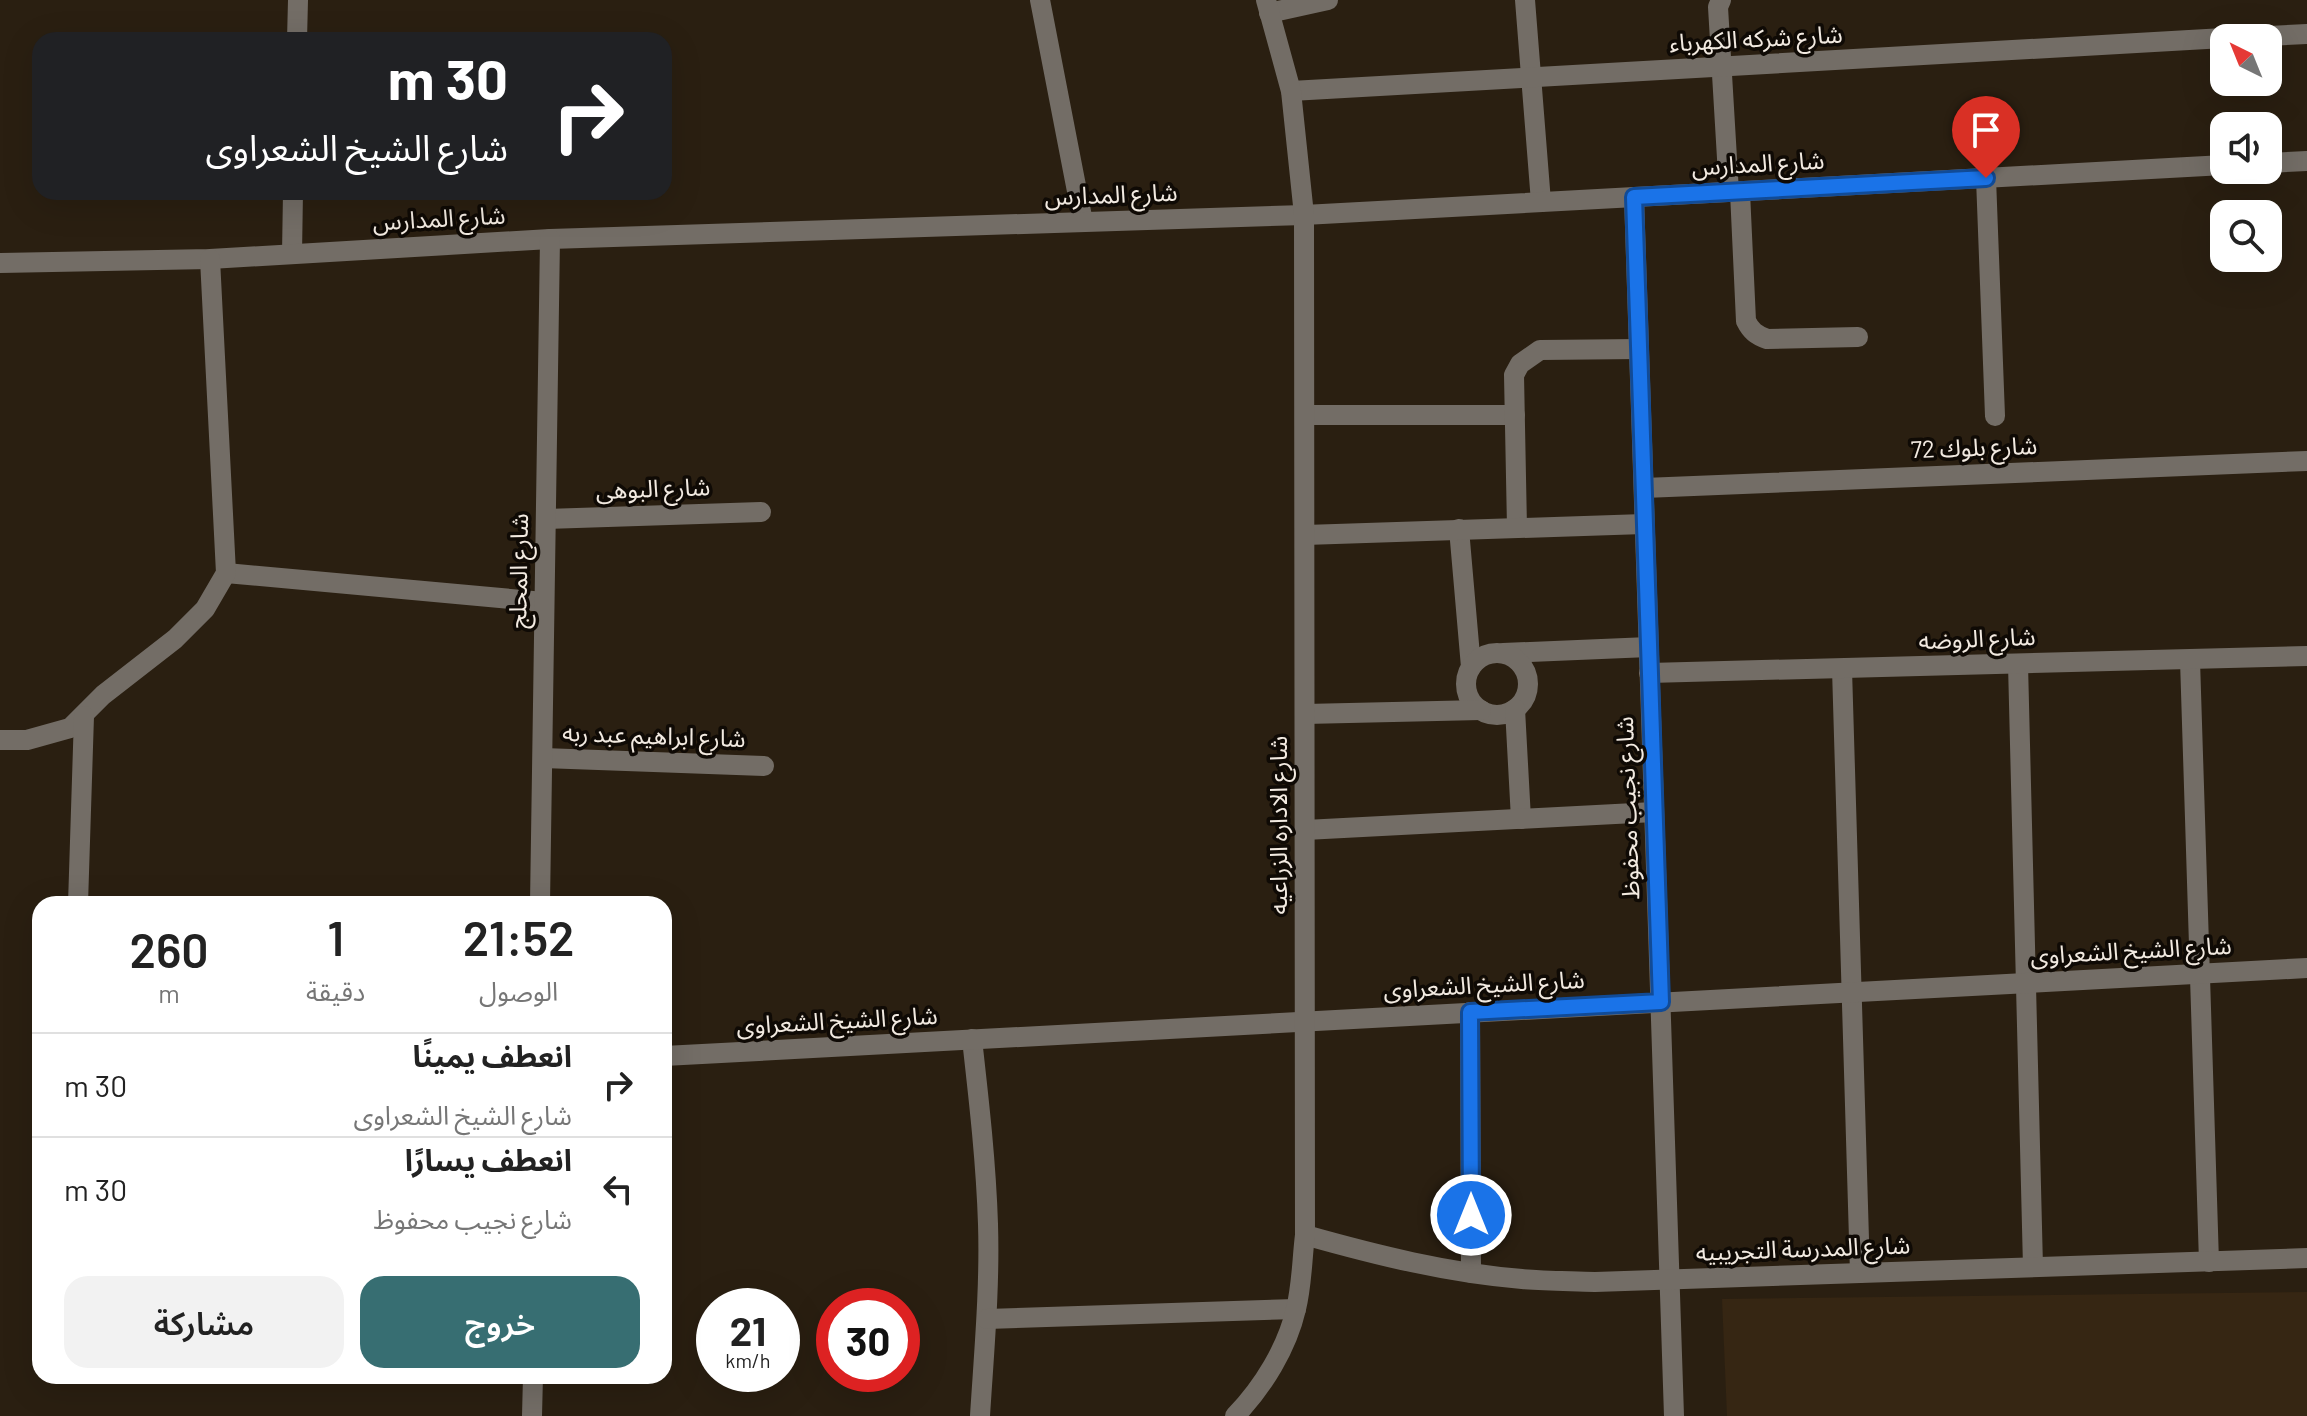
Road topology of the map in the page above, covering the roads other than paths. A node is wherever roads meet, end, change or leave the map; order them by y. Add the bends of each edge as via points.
1 (298, 0) edge
2 (1040, 0) edge
3 (1328, 0) edge
4 (1525, 0) edge
5 (1721, 0) edge
6 (1268, 6) edge
7 (297, 32) edge
8 (2307, 34) edge
9 (2282, 35) edge
10 (2210, 39) edge
11 (1722, 67) junction
12 (1531, 78) junction
13 (1291, 91) junction
14 (2307, 161) edge
15 (2282, 162) edge
16 (2210, 166) edge
17 (1986, 178) junction
18 (1734, 192) junction
19 (1634, 197) junction
20 (293, 200) edge
21 (1541, 202) junction
22 (1304, 215) junction
23 (1083, 222) junction
24 (550, 239) junction
25 (292, 254) junction
26 (210, 259) junction
27 (0, 263) edge
28 (1858, 337) dead end
29 (1639, 349) junction
30 (1305, 415) junction
31 (1515, 415) junction
32 (1995, 416) dead end
33 (2307, 461) edge
34 (1644, 488) junction
35 (761, 512) dead end
36 (546, 519) junction
37 (1644, 524) junction
38 (1517, 528) junction
39 (1459, 529) junction
40 (1305, 535) junction
41 (226, 573) junction
42 (544, 602) junction
43 (1649, 647) junction
44 (1503, 653) junction
45 (2307, 656) edge
46 (2190, 660) junction
47 (2018, 664) junction
48 (1471, 667) junction
49 (1842, 669) junction
50 (1649, 673) junction
51 (1515, 709) junction
52 (1481, 710) junction
53 (1305, 714) junction
54 (84, 716) junction
55 (0, 740) edge
56 (543, 758) junction
57 (764, 766) dead end
58 (1654, 812) junction
59 (1521, 819) junction
60 (1305, 830) junction
61 (78, 896) edge
62 (540, 896) edge
63 (2307, 968) edge
64 (2200, 973) junction
65 (2026, 983) junction
66 (1852, 992) junction
67 (1661, 1002) junction
68 (1470, 1012) junction
69 (1305, 1021) junction
70 (972, 1039) junction
71 (672, 1056) edge
72 (1305, 1235) junction
73 (2307, 1258) edge
74 (2209, 1262) junction
75 (2033, 1267) junction
76 (1471, 1273) junction
77 (1860, 1273) junction
78 (1670, 1279) junction
79 (1296, 1309) junction
80 (987, 1319) junction
81 (533, 1384) edge
82 (532, 1416) edge
83 (980, 1416) edge
84 (1235, 1416) edge
85 (1674, 1416) edge

1 - 7 street
2 - 23 street
3 - 6 street
4 - 12 street
5 - 11 street
6 - 13 street, شارع الاداره الزراعيه
8 - 9 street, شارع شركه الكهرباء
10 - 11 street, شارع شركه الكهرباء
11 - 12 street, شارع شركه الكهرباء
11 - 18 street
12 - 13 street, شارع شركه الكهرباء
12 - 21 street
13 - 22 street, شارع الاداره الزراعيه
14 - 15 street
16 - 17 street, شارع المدارس
17 - 18 street, شارع المدارس
17 - 32 street
18 - 19 street, شارع المدارس
18 - 28 street via 1750,330 1767,339
19 - 21 street, شارع المدارس
19 - 29 street, شارع نجيب محفوظ
20 - 25 street
21 - 22 street, شارع المدارس
22 - 23 street, شارع المدارس
22 - 30 street, شارع الاداره الزراعيه
23 - 24 street, شارع المدارس
24 - 25 street, شارع المدارس
24 - 36 street, شارع المحلج
25 - 26 street, شارع المدارس
26 - 27 street, شارع المدارس
26 - 41 street
29 - 31 street via 1540,350 1514,375
29 - 34 street, شارع نجيب محفوظ
30 - 31 street
30 - 40 street, شارع الاداره الزراعيه
31 - 38 street
33 - 34 street, شارع بلوك 72
34 - 37 street, شارع نجيب محفوظ
35 - 36 street, شارع البوهى
36 - 42 street, شارع المحلج
37 - 38 street
37 - 43 street, شارع نجيب محفوظ
38 - 39 street
39 - 40 street
39 - 48 street
40 - 53 street, شارع الاداره الزراعيه
41 - 42 street
41 - 54 street via 205,609
42 - 56 street, شارع المحلج
43 - 44 street
43 - 50 street, شارع نجيب محفوظ
44 - 48 street via 1491,653
44 - 51 street via 1523,666 1527,677 1528,689
45 - 46 street, شارع الروضه
46 - 47 street, شارع الروضه
46 - 64 street
47 - 49 street, شارع الروضه
47 - 65 street
48 - 52 street via 1467,691
49 - 50 street, شارع الروضه
49 - 66 street
50 - 58 street, شارع نجيب محفوظ
51 - 52 street via 1504,714
51 - 59 street
52 - 53 street
53 - 60 street, شارع الاداره الزراعيه
54 - 55 street via 70,728 27,740
54 - 61 street
56 - 57 street, شارع ابراهيم عبد ربه
56 - 62 street, شارع المحلج
58 - 59 street
58 - 67 street, شارع نجيب محفوظ
59 - 60 street
60 - 69 street, شارع الاداره الزراعيه
63 - 64 street, شارع الشيخ الشعراوى
64 - 65 street, شارع الشيخ الشعراوى
64 - 74 street
65 - 66 street, شارع الشيخ الشعراوى
65 - 75 street
66 - 67 street, شارع الشيخ الشعراوى
66 - 77 street
67 - 68 street, شارع الشيخ الشعراوى
67 - 78 street, شارع نجيب محفوظ
68 - 69 street, شارع الشيخ الشعراوى
68 - 76 street
69 - 70 street, شارع الشيخ الشعراوى
69 - 72 street, شارع الاداره الزراعيه
70 - 71 street, شارع الشيخ الشعراوى
70 - 80 street via 983,1132
72 - 76 street, شارع المدرسة التجريبيه
72 - 79 street, شارع الاداره الزراعيه
73 - 74 street, شارع المدرسة التجريبيه
74 - 75 street, شارع المدرسة التجريبيه
75 - 77 street, شارع المدرسة التجريبيه
76 - 78 street, شارع المدرسة التجريبيه via 1595,1282
77 - 78 street, شارع المدرسة التجريبيه
78 - 85 street, شارع نجيب محفوظ
79 - 80 street
79 - 84 street, شارع الاداره الزراعيه via 1284,1344 1255,1396
80 - 83 street
81 - 82 street

